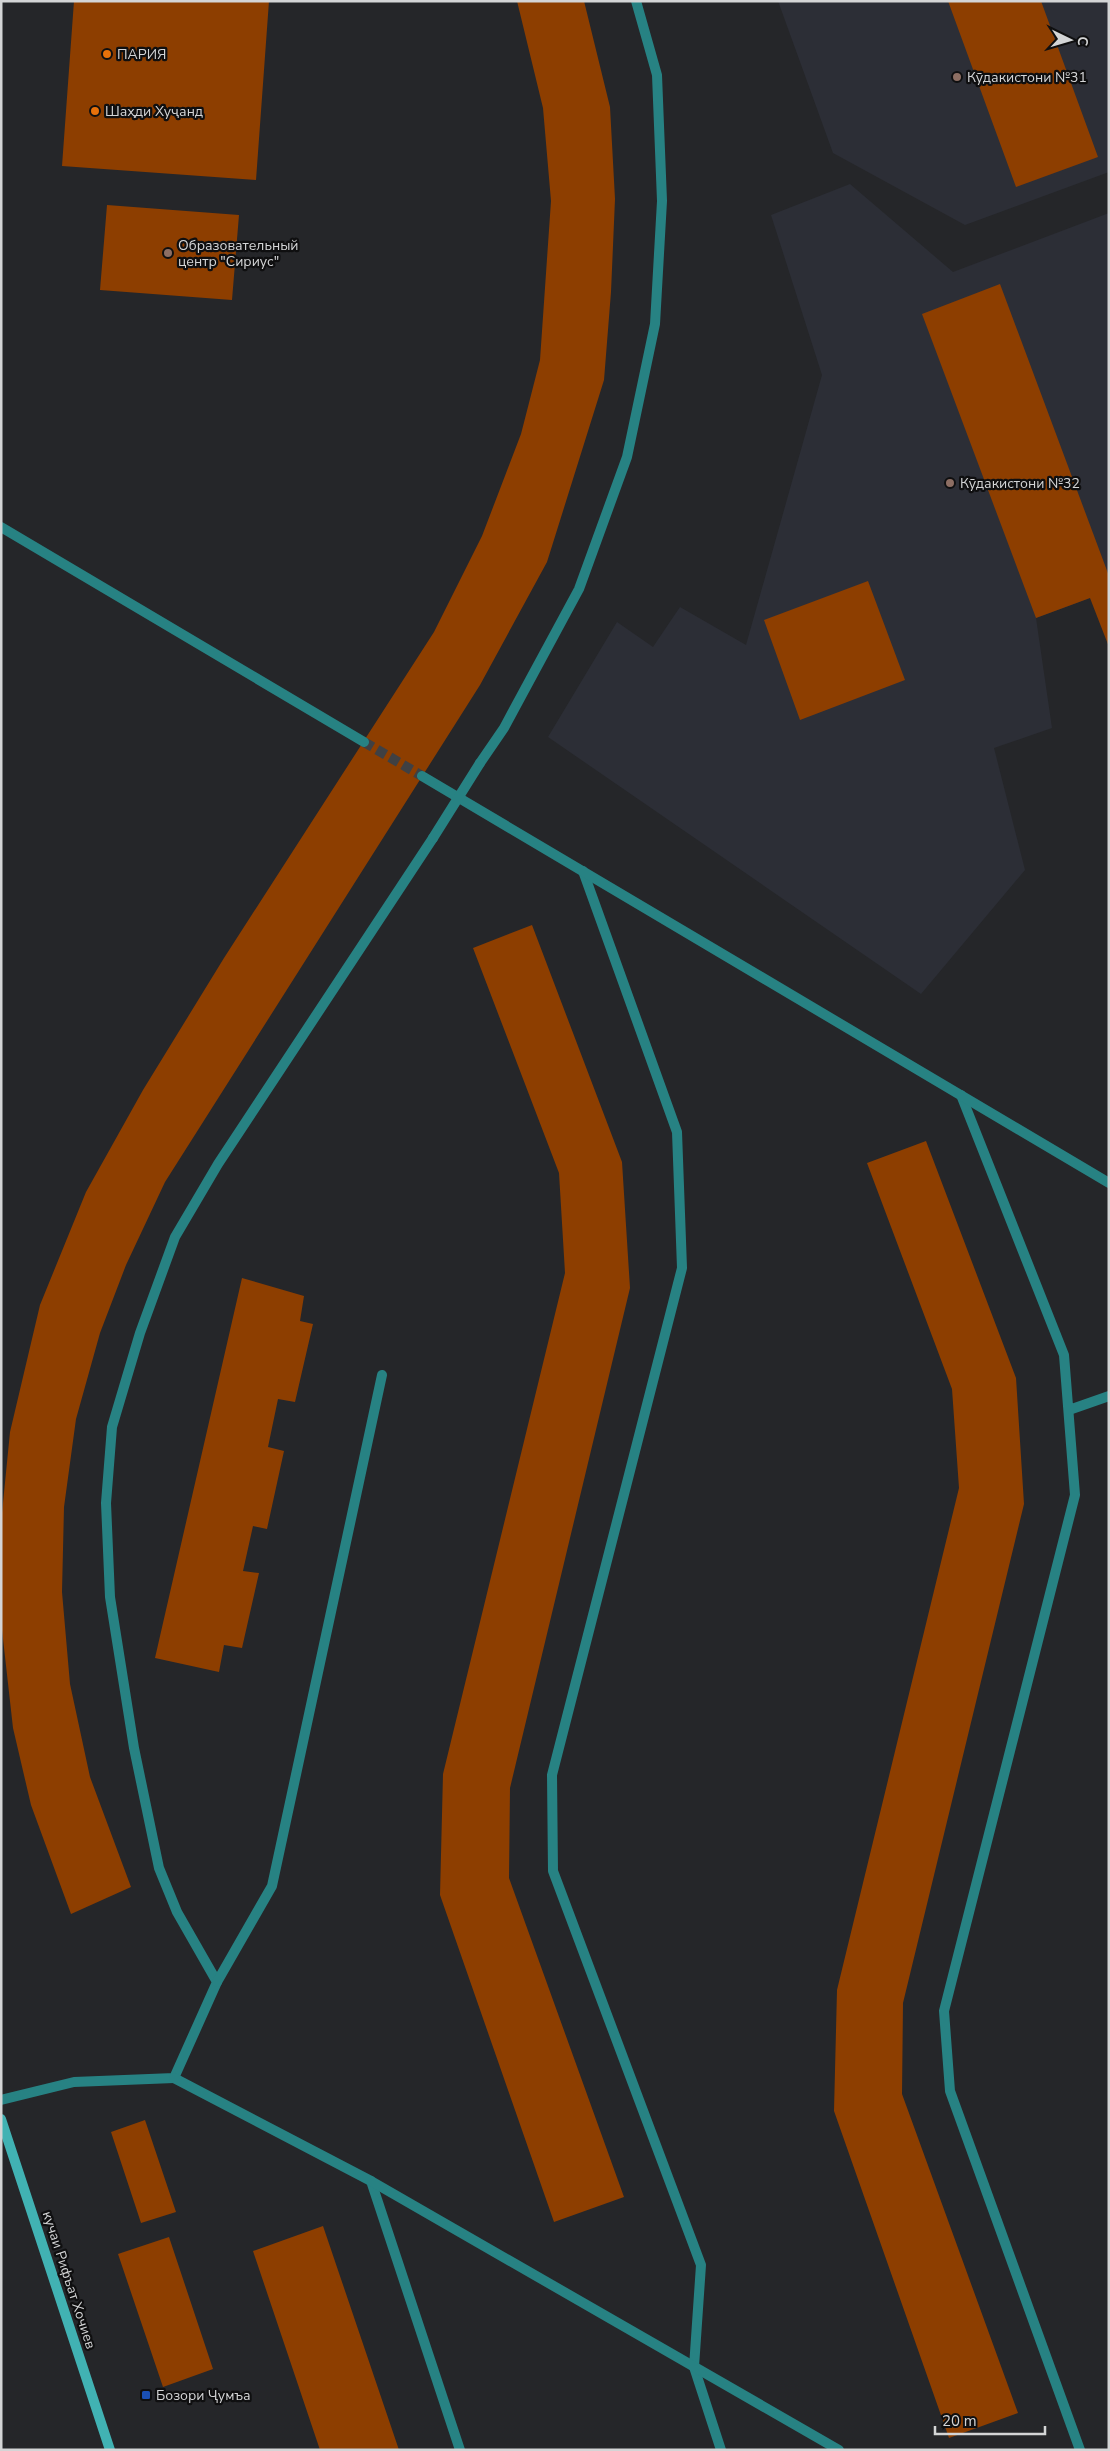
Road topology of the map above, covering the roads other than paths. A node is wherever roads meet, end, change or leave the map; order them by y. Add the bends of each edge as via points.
1 (636, 1) edge
2 (1, 527) edge
3 (364, 742) tunnel mouth
4 (422, 776) tunnel mouth
5 (583, 871) junction
6 (961, 1095) junction
7 (1109, 1183) edge
8 (382, 1375) dead end
9 (1109, 1396) edge
10 (1069, 1410) junction
11 (217, 1982) junction
12 (174, 2078) junction
13 (1, 2100) edge
14 (1, 2120) edge
15 (371, 2181) junction
16 (694, 2366) junction
17 (110, 2450) edge
18 (460, 2450) edge
19 (721, 2450) edge
20 (839, 2450) edge
21 (1080, 2450) edge

1 - 11 street, bridge via 657,75 662,201 655,324 627,457 578,589 504,728 218,1164 175,1237 140,1333 112,1427 106,1503 110,1596 134,1748 159,1868 177,1912
2 - 3 street
4 - 5 street
5 - 6 street
5 - 16 street via 677,1132 682,1268 552,1775 553,1871 700,2265
6 - 7 street
6 - 10 street via 1064,1355
8 - 11 street via 272,1886
9 - 10 street
10 - 21 street via 1075,1495 944,2011 950,2091
11 - 12 street
12 - 13 street via 74,2082
12 - 15 street
14 - 17 main road, кучаи Рифъат Хочиев
15 - 16 street
15 - 18 street
16 - 19 street
16 - 20 street

